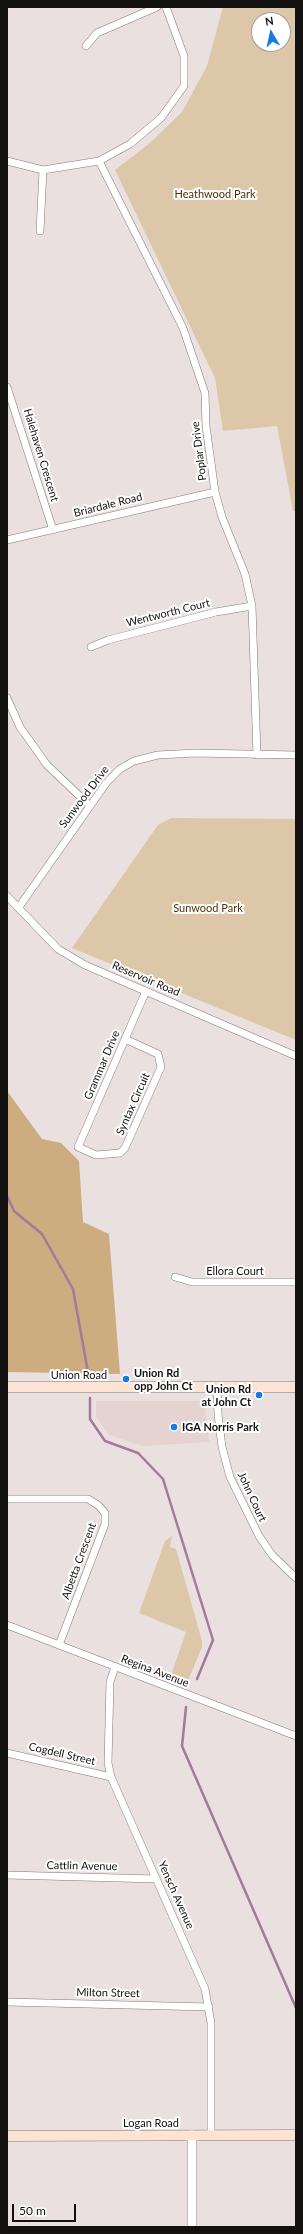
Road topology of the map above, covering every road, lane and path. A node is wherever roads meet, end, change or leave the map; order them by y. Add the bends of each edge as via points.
1 (157, 7) edge
2 (166, 7) edge
3 (86, 46) dead end
4 (7, 161) edge
5 (99, 161) junction
6 (43, 170) junction
7 (40, 231) dead end
8 (7, 387) edge
9 (215, 492) junction
10 (53, 530) junction
11 (7, 540) edge
12 (252, 606) junction
13 (91, 647) dead end
14 (7, 698) edge
15 (296, 754) edge
16 (257, 755) junction
17 (90, 806) junction
18 (7, 896) edge
19 (19, 907) junction
20 (146, 991) junction
21 (125, 1039) junction
22 (296, 1056) edge
23 (78, 1147) joint
24 (175, 1277) dead end
25 (296, 1282) edge
26 (7, 1387) edge
27 (217, 1387) junction
28 (296, 1387) edge
29 (7, 1499) edge
30 (296, 1578) edge
31 (7, 1625) edge
32 (59, 1645) junction
33 (115, 1667) junction
34 (296, 1736) edge
35 (7, 1753) edge
36 (111, 1777) junction
37 (7, 1875) edge
38 (156, 1879) junction
39 (7, 2002) edge
40 (209, 2007) junction
41 (192, 2135) junction
42 (211, 2135) junction
43 (296, 2135) edge
44 (7, 2136) edge
45 (192, 2227) edge

1 - 3 street via 97,33
2 - 5 street via 184,56 184,86 173,103 146,132
4 - 6 street
5 - 6 street
5 - 9 street, Poplar Drive via 183,328 205,393 206,426
6 - 7 street
8 - 10 street, Halehaven Crescent
9 - 10 street, Briardale Road
9 - 12 street, Poplar Drive via 222,517 245,574
10 - 11 street, Briardale Road
12 - 13 street, Wentworth Court via 216,612
12 - 16 street, Poplar Drive
14 - 17 street via 20,727 47,765
15 - 16 street, Sunwood Drive
16 - 17 street, Sunwood Drive via 174,754 134,761 120,769 107,782
17 - 19 street, Sunwood Drive
18 - 19 street, Reservoir Road
19 - 20 street, Reservoir Road via 58,949 85,965
20 - 21 street, Grammar Drive
20 - 22 street, Reservoir Road
21 - 23 street, Grammar Drive
21 - 23 street, Syntax Circuit via 158,1054 161,1067 125,1148 120,1153 96,1155
24 - 25 street, Ellora Court via 192,1282
26 - 27 main road, Union Road
27 - 28 main road, Union Road
27 - 30 street, John Court via 222,1447 230,1477 259,1536 272,1555
29 - 32 street, Albetta Crescent via 88,1499 105,1513 105,1524
31 - 32 street, Regina Avenue
32 - 33 street, Regina Avenue
33 - 34 street, Regina Avenue
33 - 36 street, Yensch Avenue via 109,1691 108,1763
35 - 36 street, Cogdell Street
36 - 38 street, Yensch Avenue
37 - 38 street, Cattlin Avenue
38 - 40 street, Yensch Avenue via 205,1988
39 - 40 street, Milton Street
40 - 42 street, Yensch Avenue
41 - 42 main road, Logan Road
41 - 44 main road, Logan Road
41 - 45 street
42 - 43 main road, Logan Road

